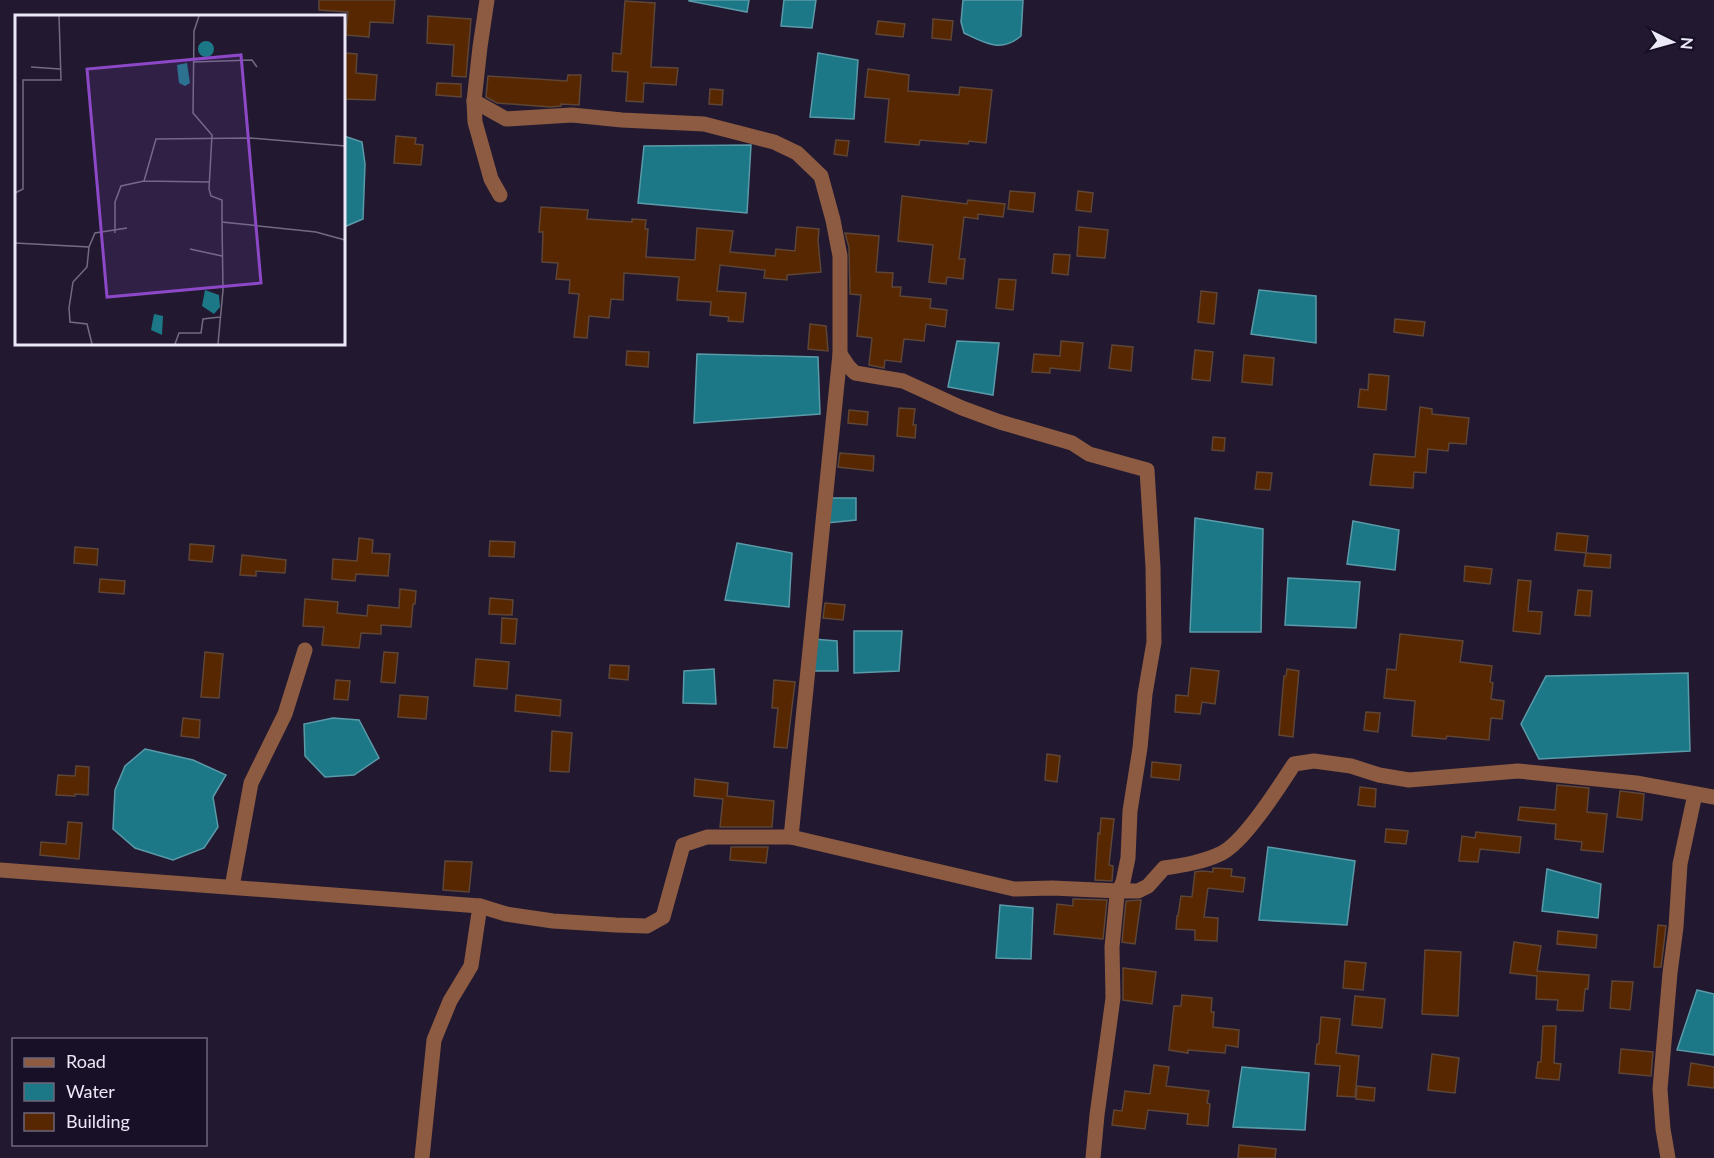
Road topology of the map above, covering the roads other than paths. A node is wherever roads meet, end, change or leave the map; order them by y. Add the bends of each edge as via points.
1 (488, 0) edge
2 (474, 101) junction
3 (500, 195) dead end
4 (840, 354) junction
5 (305, 650) dead end
6 (1695, 794) junction
7 (1714, 796) edge
8 (791, 837) junction
9 (0, 870) edge
10 (232, 887) junction
11 (1119, 891) junction
12 (480, 906) junction
13 (422, 1158) edge
14 (1093, 1158) edge
15 (1668, 1158) edge

1 - 2 street
2 - 3 street via 475,122 490,179
2 - 4 street via 507,119 573,115 704,124 774,142 797,153 820,176 833,220 840,256
4 - 8 street
4 - 11 street via 855,373 903,381 1000,423 1147,470 1154,642 1130,811 1128,858
5 - 10 street via 285,714 251,783
6 - 7 street
6 - 11 street via 1636,783 1518,771 1409,780 1351,766 1314,761 1294,764 1245,834 1224,852 1164,868 1138,891
6 - 15 street via 1680,864 1660,1089
8 - 11 street via 1014,889
8 - 12 street via 707,837 683,845 663,917 647,926 553,921
9 - 10 street
10 - 12 street
11 - 14 street via 1113,998
12 - 13 street via 471,966 450,1001 434,1040

